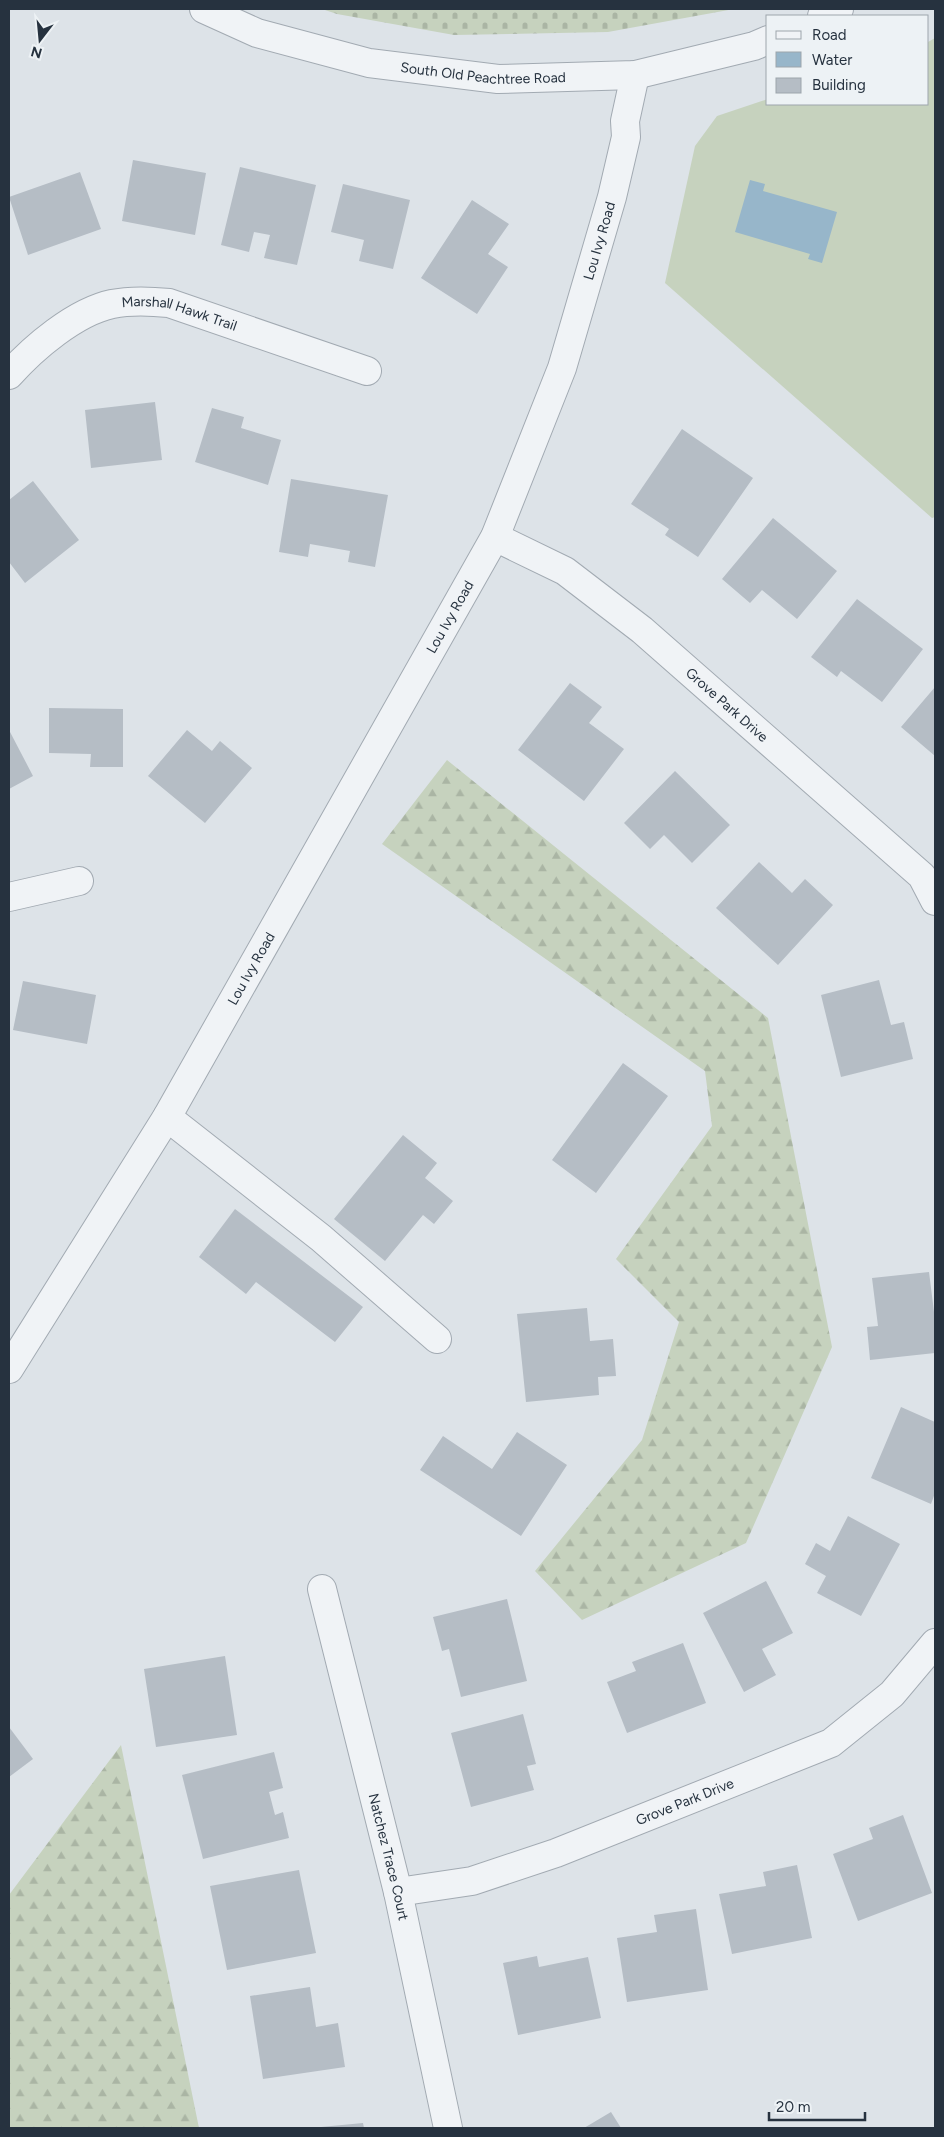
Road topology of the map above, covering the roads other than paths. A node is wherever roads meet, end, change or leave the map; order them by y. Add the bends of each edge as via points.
1 (204, 9) edge
2 (839, 9) edge
3 (824, 15) edge
4 (766, 41) edge
5 (635, 75) junction
6 (367, 371) dead end
7 (9, 375) edge
8 (495, 536) junction
9 (79, 881) dead end
10 (9, 897) edge
11 (935, 901) edge
12 (167, 1117) junction
13 (437, 1339) dead end
14 (9, 1369) edge
15 (322, 1589) dead end
16 (935, 1643) edge
17 (398, 1892) junction
18 (448, 2128) edge

1 - 5 street, South Old Peachtree Road via 257,33 369,63 498,79
2 - 3 street
4 - 5 street, South Old Peachtree Road
5 - 8 street, Lou Ivy Road via 625,121 626,137 612,197 562,368
6 - 7 street, Marshall Hawk Trail via 169,303 140,301 111,304 74,320 44,340
8 - 11 street, Grove Park Drive via 565,571 642,630 922,876
8 - 12 street, Lou Ivy Road
9 - 10 street
12 - 13 street via 321,1238
12 - 14 street, Lou Ivy Road
15 - 17 street, Natchez Trace Court
16 - 17 street, Grove Park Drive via 892,1694 831,1743 556,1853 472,1881
17 - 18 street, Natchez Trace Court

